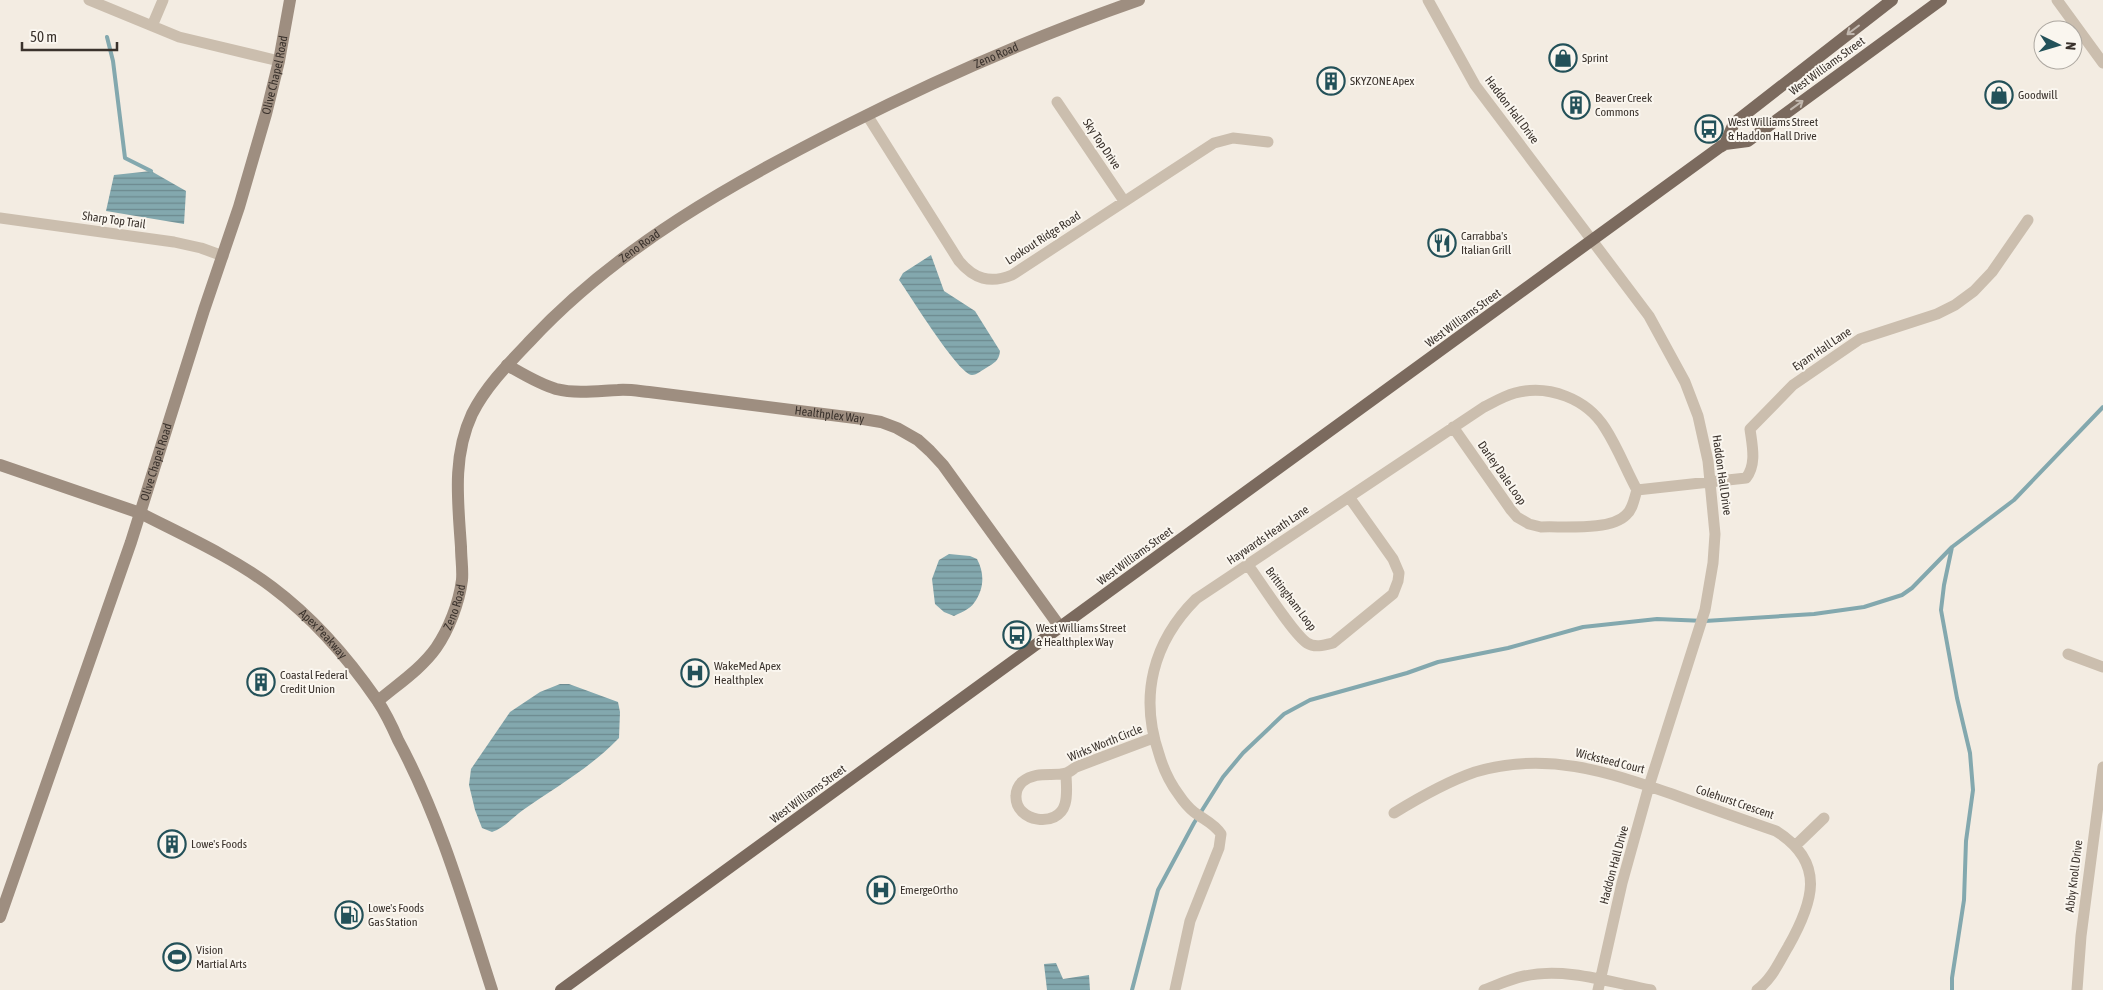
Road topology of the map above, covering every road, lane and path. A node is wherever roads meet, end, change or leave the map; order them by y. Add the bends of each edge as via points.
1 (89, 0) edge
2 (163, 0) edge
3 (290, 0) edge
4 (1139, 0) edge
5 (1428, 0) edge
6 (1892, 0) edge
7 (1941, 0) edge
8 (2056, 0) edge
9 (152, 26) junction
10 (279, 61) junction
11 (2103, 63) edge
12 (1057, 102) dead end
13 (867, 115) junction
14 (1268, 142) dead end
15 (1725, 144) junction
16 (1124, 201) junction
17 (0, 218) edge
18 (2028, 220) dead end
19 (1593, 240) junction
20 (223, 256) junction
21 (508, 365) junction
22 (1453, 427) junction
23 (0, 466) edge
24 (1710, 481) junction
25 (1637, 490) junction
26 (1349, 497) junction
27 (140, 513) junction
28 (1248, 565) junction
29 (1060, 627) junction
30 (2068, 654) dead end
31 (2103, 666) edge
32 (378, 701) junction
33 (1154, 738) junction
34 (2103, 767) edge
35 (1066, 773) junction
36 (1649, 786) junction
37 (1394, 813) dead end
38 (1824, 818) dead end
39 (1795, 846) junction
40 (0, 917) edge
41 (1599, 985) edge
42 (492, 990) edge
43 (562, 990) edge
44 (1175, 990) edge
45 (1484, 990) edge
46 (1650, 990) edge
47 (1757, 990) edge
48 (2077, 990) edge

1 - 9 street
2 - 9 street
3 - 10 street, Olive Chapel Road
4 - 13 street, Zeno Road via 1064,27
5 - 19 street, Haddon Hall Drive via 1475,85
6 -> 15 main road, West Williams Street via 1734,123
15 -> 7 main road, West Williams Street via 1748,141
8 - 11 street
9 - 10 street via 195,41
10 - 20 street, Olive Chapel Road
12 - 16 street, Sky Top Drive
13 - 16 street, Lookout Ridge Road via 959,261 978,278 997,280 1012,275
13 - 21 street, Zeno Road via 718,194 618,262 571,299
14 - 16 street, Lookout Ridge Road via 1233,138 1214,143
15 - 19 main road, West Williams Street
17 - 20 street, Sharp Top Trail via 174,242
18 - 24 street, Eyam Hall Lane via 1992,272 1955,305 1860,340 1793,385 1750,428 1753,461 1752,471 1746,478
19 - 24 street, Haddon Hall Drive via 1649,316 1685,382 1704,437
19 - 29 main road, West Williams Street
20 - 27 street, Olive Chapel Road
21 - 29 street, Healthplex Way via 536,381 568,391 649,392 863,418 897,428 918,440 942,465
21 - 32 street, Zeno Road via 473,413 460,448 457,487 462,579 451,619 426,660
22 - 25 street, Haywards Heath Lane via 1484,407 1515,393 1542,391 1566,396 1589,409 1602,424
22 - 25 street, Darley Dale Loop via 1504,502 1517,517 1529,524 1541,527 1612,523 1627,515
22 - 26 street, Haywards Heath Lane
23 - 27 street, Apex Peakway
24 - 25 street
24 - 36 street, Haddon Hall Drive via 1715,534 1706,610
26 - 28 street, Haywards Heath Lane
26 - 28 street, Brittingham Loop via 1394,559 1399,574 1392,594 1334,643 1322,646 1306,642
27 - 32 street, Apex Peakway via 238,564 272,587 317,627
27 - 40 street, Olive Chapel Road
28 - 33 street, Haywards Heath Lane via 1196,599 1168,634 1159,653 1151,687
29 - 43 main road, West Williams Street
30 - 31 street
32 - 42 street, Apex Peakway via 417,774
33 - 35 street, Wirks Worth Circle
33 - 44 street, Haywards Heath Lane via 1166,774 1179,795 1221,834 1190,921
34 - 48 street, Abby Knoll Drive
35 - 35 street, Wirks Worth Circle via 1050,773 1023,781 1016,794 1019,809 1035,819 1057,815 1065,804
36 - 37 street, Wicksteed Court via 1570,764 1515,765 1458,778
36 - 39 street, Colehurst Crescent via 1776,831
36 - 41 street, Haddon Hall Drive via 1622,883
38 - 39 street
39 - 47 street, Colehurst Crescent via 1805,861 1810,879 1807,911 1772,975
41 - 45 street via 1573,975 1539,974
41 - 46 street

